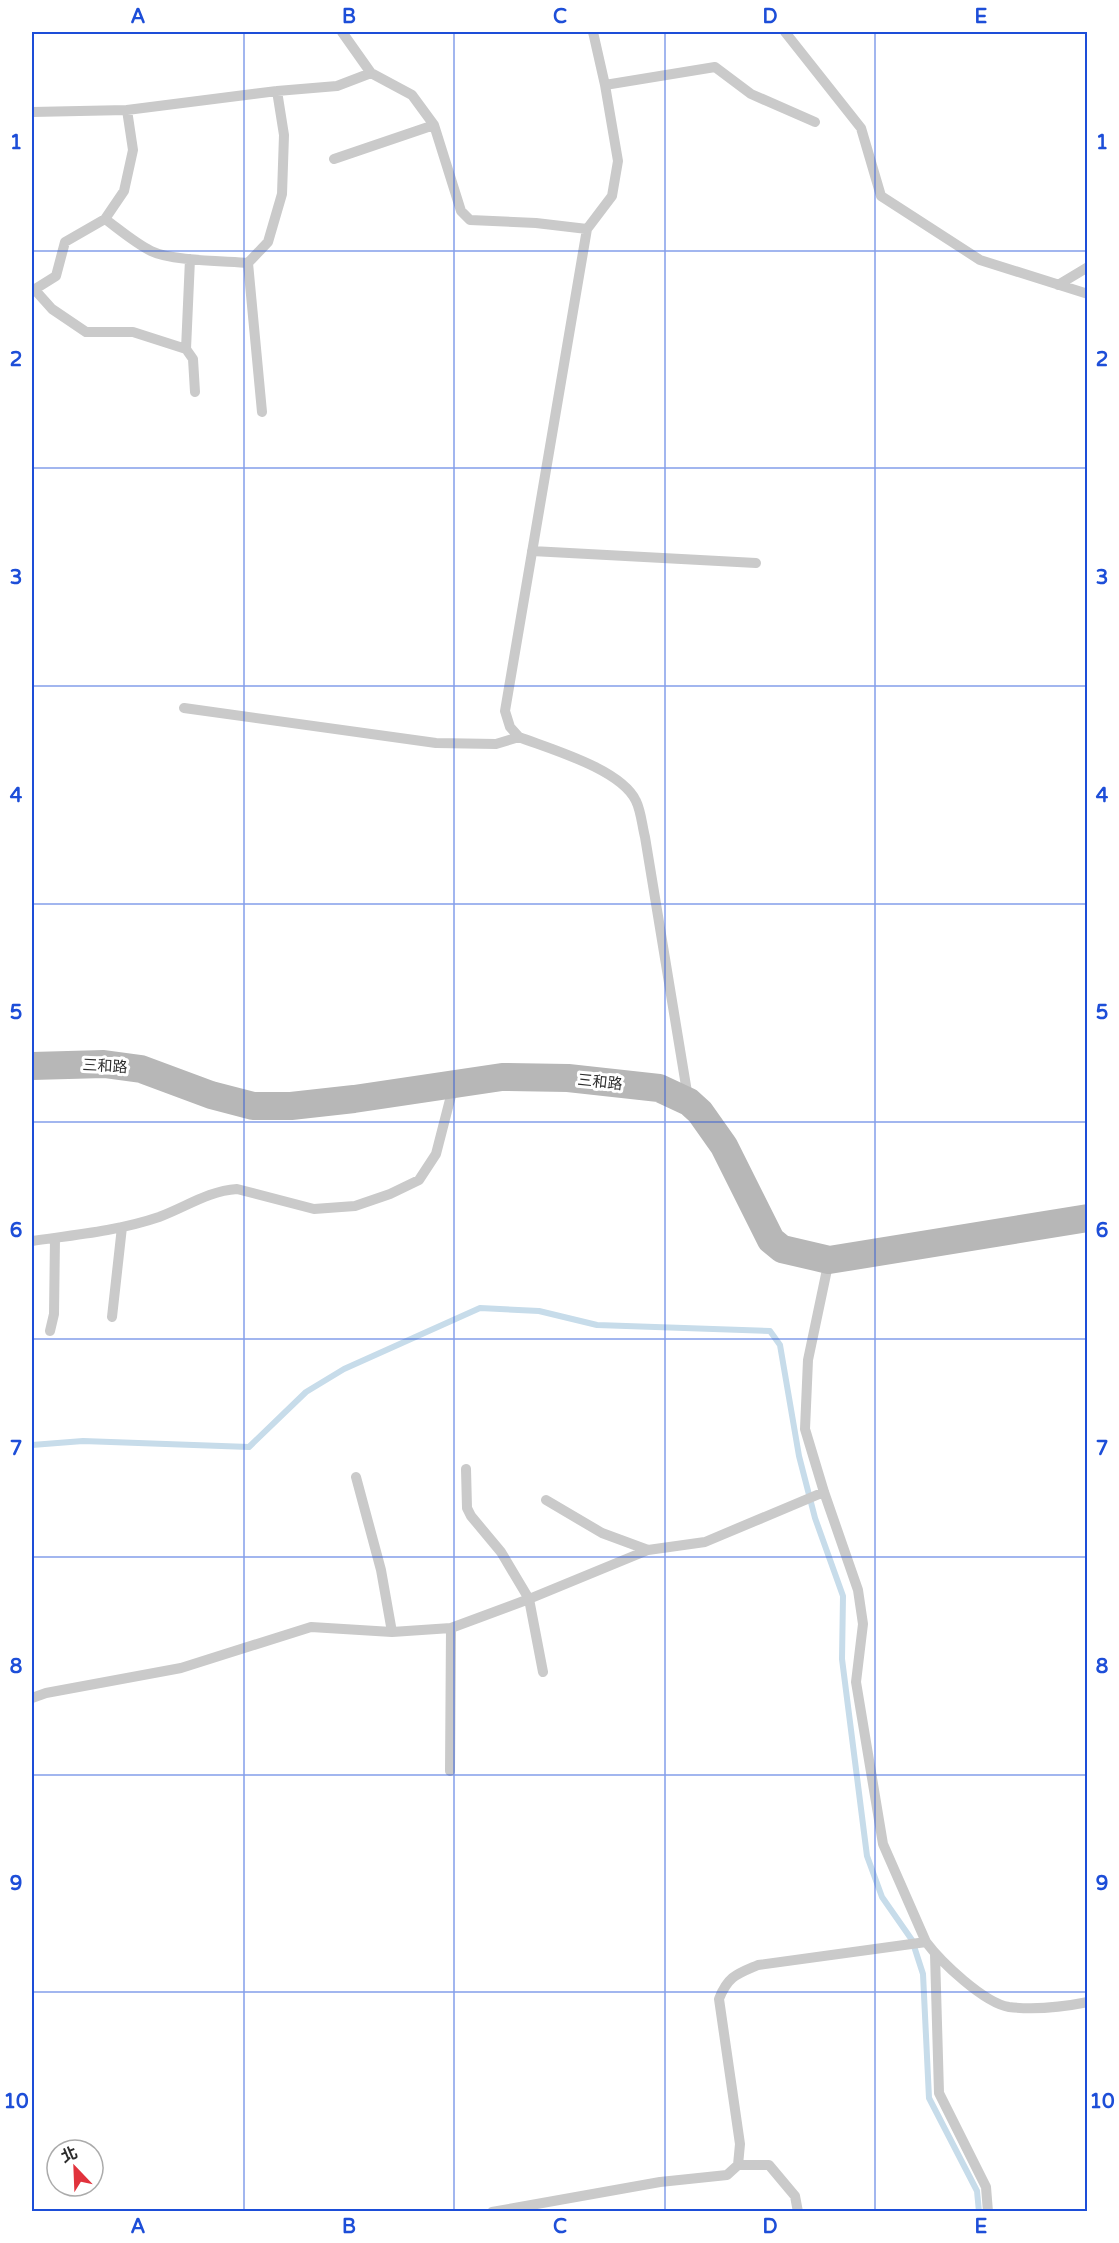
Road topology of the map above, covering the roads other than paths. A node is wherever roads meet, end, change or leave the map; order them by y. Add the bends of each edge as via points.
1 (342, 32) edge
2 (593, 32) edge
3 (785, 32) edge
4 (372, 73) junction
5 (605, 84) junction
6 (276, 91) junction
7 (127, 110) junction
8 (32, 112) edge
9 (815, 122) dead end
10 (434, 125) junction
11 (334, 159) dead end
12 (105, 219) junction
13 (587, 229) junction
14 (190, 259) junction
15 (248, 263) junction
16 (1088, 267) edge
17 (1058, 285) junction
18 (33, 290) edge
19 (1087, 294) edge
20 (1088, 299) edge
21 (186, 349) junction
22 (195, 392) dead end
23 (262, 412) dead end
24 (532, 551) junction
25 (756, 563) dead end
26 (184, 708) dead end
27 (519, 737) junction
28 (32, 1066) edge
29 (454, 1085) junction
30 (689, 1102) junction
31 (1088, 1218) edge
32 (122, 1227) junction
33 (55, 1238) junction
34 (32, 1241) edge
35 (829, 1260) junction
36 (112, 1317) dead end
37 (50, 1331) dead end
38 (466, 1469) dead end
39 (356, 1478) dead end
40 (824, 1492) junction
41 (546, 1500) dead end
42 (648, 1550) junction
43 (529, 1599) junction
44 (451, 1628) junction
45 (392, 1632) junction
46 (543, 1672) dead end
47 (32, 1698) edge
48 (450, 1771) dead end
49 (926, 1942) junction
50 (935, 1954) junction
51 (1088, 2002) edge
52 (738, 2165) junction
53 (492, 2211) edge
54 (798, 2211) edge
55 (988, 2211) edge

1 - 4 lane
2 - 5 lane
3 - 17 lane via 861,128 881,196 980,260
4 - 6 lane via 337,86
4 - 10 lane via 411,95
5 - 9 lane via 715,67 751,94
5 - 13 lane via 618,161 612,196
6 - 7 lane
6 - 15 lane via 284,135 282,194 268,242
7 - 8 lane
7 - 12 lane via 133,150 124,191
10 - 11 lane
10 - 13 lane via 461,211 470,220
12 - 14 lane via 153,253
12 - 18 lane via 64,242 56,276
13 - 24 lane
14 - 15 lane
14 - 21 lane
15 - 23 lane
16 - 17 lane
17 - 19 lane
18 - 21 lane via 52,309 86,332 133,332
19 - 20 lane
21 - 22 lane via 193,359
24 - 25 lane
24 - 27 lane via 505,711 510,727
26 - 27 lane via 436,743 496,744
27 - 30 lane via 599,768 635,800 645,837
28 - 29 main road, 三和路 via 104,1064 141,1069 253,1106 291,1106
29 - 30 main road, 三和路 via 502,1077 568,1078 659,1088
29 - 32 lane via 436,1154 419,1180 390,1194 354,1206 314,1209 237,1189 225,1190
30 - 35 main road, 三和路 via 724,1146 771,1240 782,1249
31 - 35 main road, 三和路
32 - 33 lane
32 - 36 lane
33 - 34 lane
33 - 37 lane via 54,1314
35 - 40 lane via 808,1360 805,1429
38 - 43 lane via 467,1508 501,1552
39 - 45 lane via 381,1570
40 - 42 lane via 705,1542
40 - 49 lane via 858,1590 862,1624 856,1682 883,1844
41 - 42 lane via 602,1533
42 - 43 lane
43 - 44 lane
43 - 46 lane
44 - 45 lane
44 - 48 lane
45 - 47 lane via 311,1627 181,1668
49 - 50 lane
49 - 52 lane via 758,1965 725,1983 719,1999 740,2144
50 - 51 lane via 973,1989 1007,2007 1063,2007
50 - 55 lane via 939,2093 986,2187
52 - 53 lane via 727,2175 660,2182
52 - 54 lane via 769,2165 795,2196

